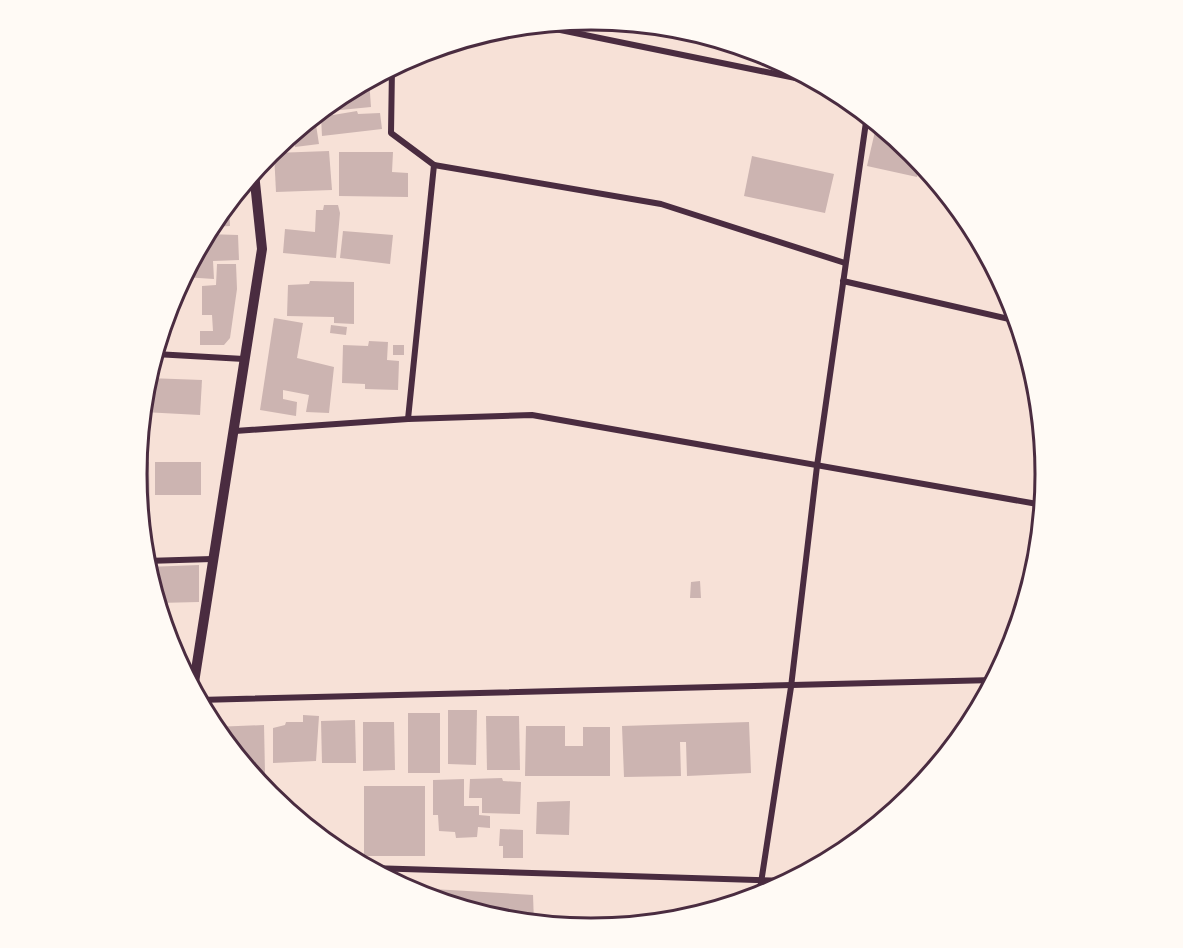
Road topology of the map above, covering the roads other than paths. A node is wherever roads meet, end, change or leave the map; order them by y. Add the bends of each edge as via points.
1 (564, 31) edge
2 (392, 78) edge
3 (793, 78) edge
4 (866, 125) edge
5 (434, 165) junction
6 (255, 185) edge
7 (845, 263) junction
8 (843, 281) junction
9 (1007, 319) edge
10 (164, 355) edge
11 (244, 359) junction
12 (408, 419) junction
13 (235, 431) junction
14 (817, 466) junction
15 (1035, 504) edge
16 (212, 559) junction
17 (156, 561) edge
18 (196, 675) edge
19 (984, 680) edge
20 (791, 687) junction
21 (209, 700) edge
22 (388, 868) edge
23 (762, 878) junction
24 (773, 879) edge
25 (761, 884) edge

1 - 3 street
2 - 5 street via 391,133
4 - 7 street
5 - 7 street via 661,204
5 - 12 street
6 - 11 street via 261,249
7 - 8 street
8 - 9 street
8 - 14 street
10 - 11 street
11 - 13 street
12 - 13 street
12 - 14 street via 532,415
13 - 16 street
14 - 15 street
14 - 20 street
16 - 17 street
16 - 18 street
19 - 20 street
20 - 21 street
20 - 23 street
22 - 23 street
23 - 24 street
23 - 25 street

